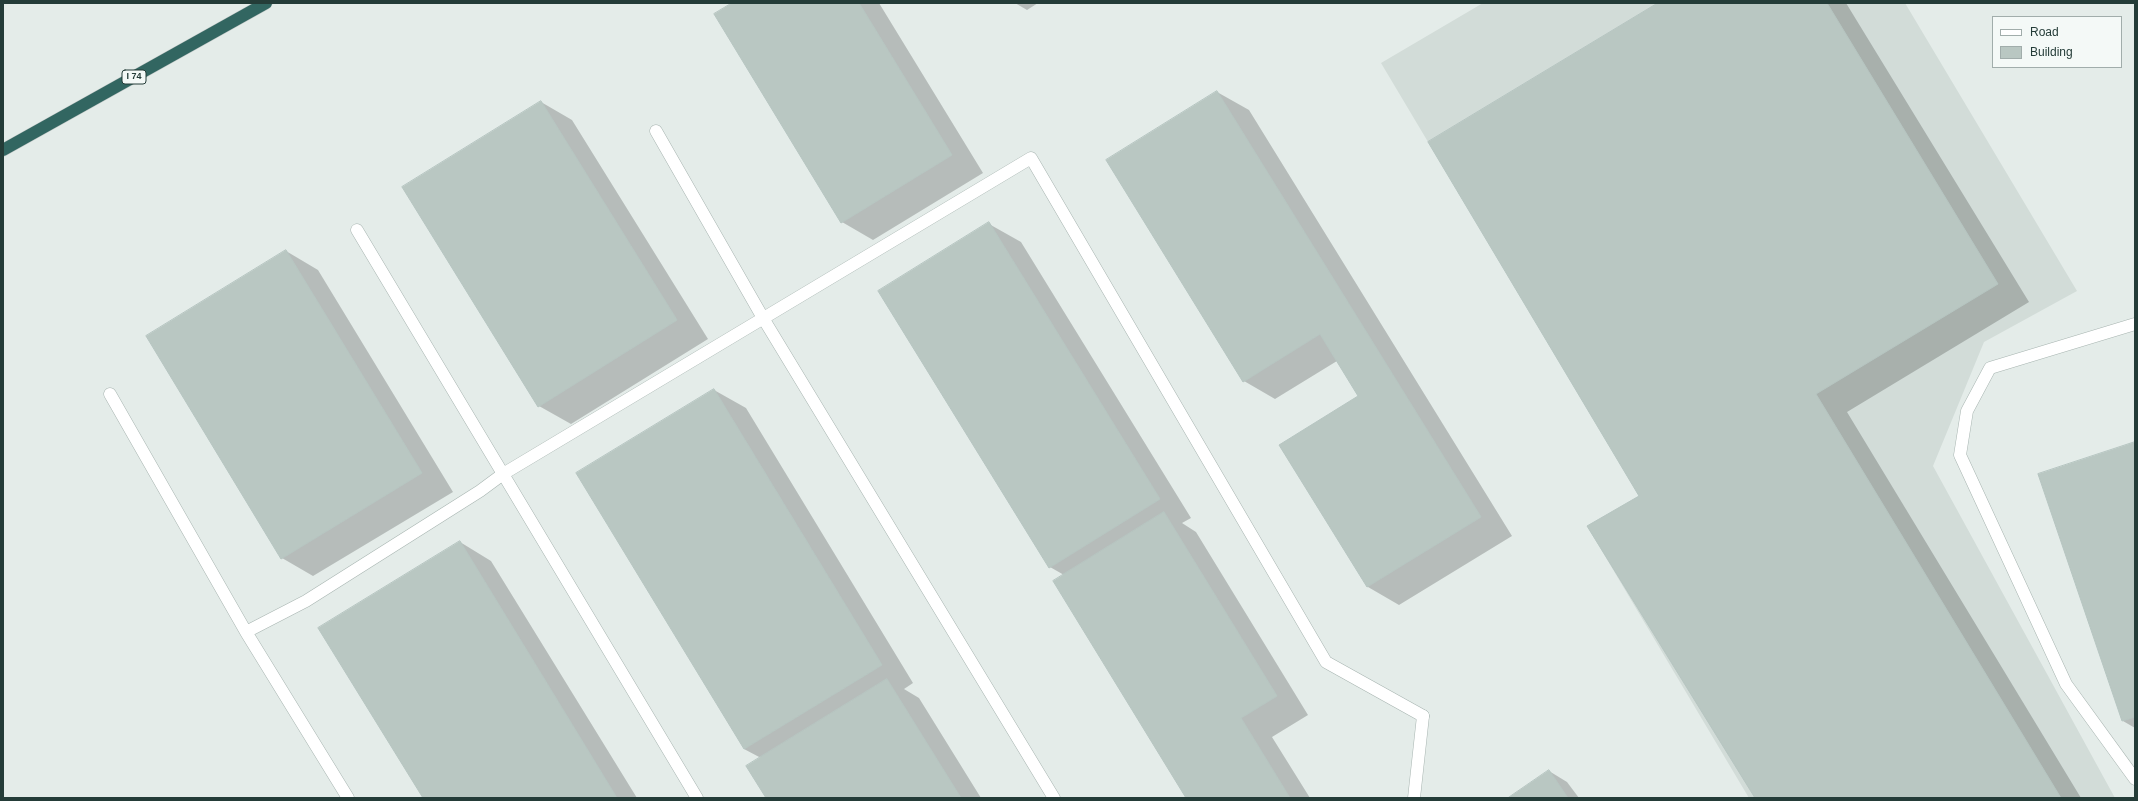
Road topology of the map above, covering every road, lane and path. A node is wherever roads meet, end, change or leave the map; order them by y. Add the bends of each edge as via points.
1 (266, 3) edge
2 (656, 131) dead end
3 (3, 150) edge
4 (357, 230) dead end
5 (763, 318) junction
6 (2135, 324) edge
7 (110, 394) dead end
8 (503, 474) junction
9 (246, 632) junction
10 (2135, 779) edge
11 (348, 798) edge
12 (697, 798) edge
13 (1054, 798) edge
14 (1414, 798) edge

1 - 3 highway, I 74
2 - 5 street
4 - 8 street
5 - 8 street
5 - 13 street
5 - 14 street via 1031,158 1326,662 1424,716
6 - 10 street via 1990,368 1967,411 1960,455 2066,684
7 - 9 street
8 - 9 street via 306,601
8 - 12 street
9 - 11 street

